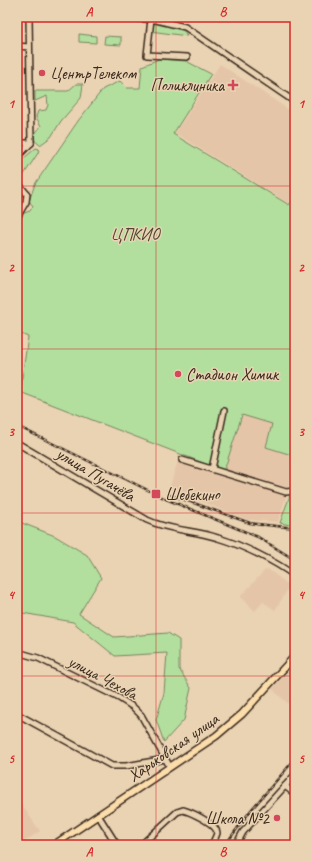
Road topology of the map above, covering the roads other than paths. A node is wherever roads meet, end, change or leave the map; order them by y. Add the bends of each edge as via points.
1 (29, 17) edge
2 (124, 17) edge
3 (164, 17) edge
4 (154, 19) junction
5 (17, 46) edge
6 (30, 47) junction
7 (188, 57) dead end
8 (295, 102) edge
9 (17, 143) edge
10 (31, 143) junction
11 (17, 157) edge
12 (17, 182) edge
13 (17, 217) edge
14 (224, 411) dead end
15 (17, 444) edge
16 (182, 460) dead end
17 (212, 469) junction
18 (295, 491) edge
19 (295, 576) edge
20 (17, 652) edge
21 (295, 656) edge
22 (17, 714) edge
23 (165, 758) junction
24 (170, 767) junction
25 (295, 775) edge
26 (285, 786) junction
27 (295, 794) edge
28 (98, 816) junction
29 (55, 845) edge
30 (117, 845) edge
31 (141, 845) edge
32 (212, 845) edge
33 (236, 845) edge

1 - 6 street
2 - 4 street
3 - 4 street
4 - 7 street via 147,55
4 - 8 street via 178,24 191,30
5 - 6 street
6 - 10 street
9 - 10 street
10 - 11 street
12 - 13 street via 27,194 26,202
14 - 17 street
15 - 19 street, улица Пугачёва via 159,526 219,538
16 - 17 street
17 - 18 street via 286,492
20 - 23 street, улица Чехова via 38,658 133,707 141,715
21 - 24 main road, Харьковская улица via 242,714 216,736
22 - 23 street via 112,766 126,766
23 - 24 street, улица Чехова
24 - 28 main road, Харьковская улица
25 - 26 street
26 - 27 street
26 - 33 street via 243,832
28 - 29 main road, Харьковская улица
28 - 30 street
31 - 32 street via 177,812 183,810 212,824 217,834

